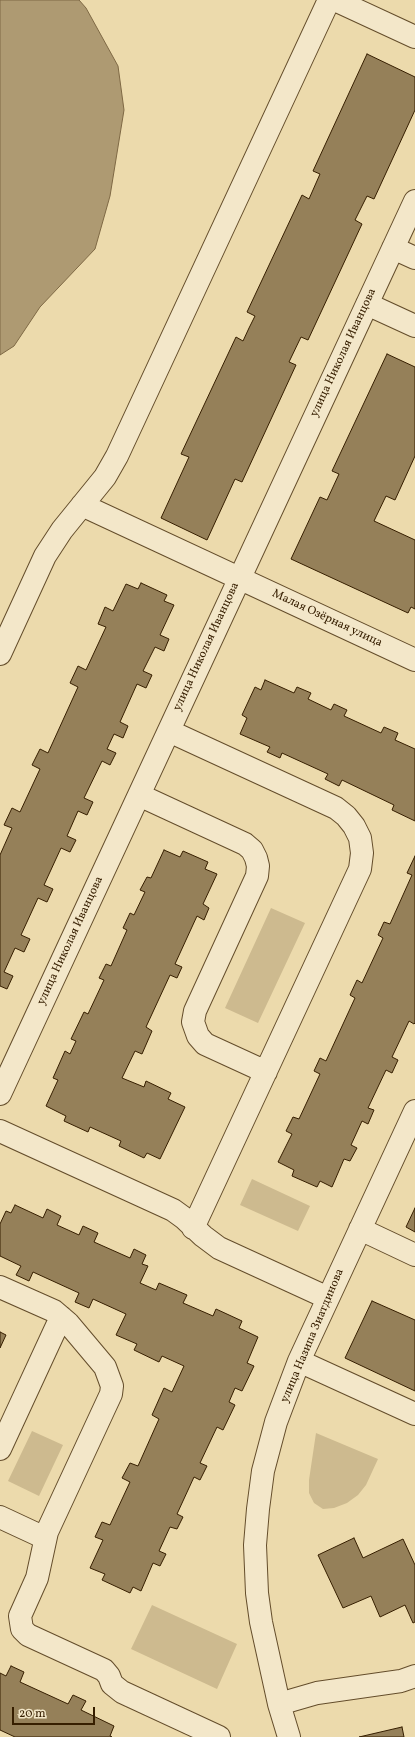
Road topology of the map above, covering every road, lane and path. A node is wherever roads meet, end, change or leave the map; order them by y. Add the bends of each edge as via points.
1 (329, 0) edge
2 (335, 0) edge
3 (415, 37) edge
4 (415, 201) edge
5 (393, 248) junction
6 (415, 258) edge
7 (367, 304) junction
8 (415, 326) edge
9 (82, 505) junction
10 (240, 578) junction
11 (0, 654) edge
12 (415, 660) edge
13 (169, 731) junction
14 (139, 795) junction
15 (6, 1064) edge
16 (266, 1072) junction
17 (0, 1094) edge
18 (415, 1111) edge
19 (0, 1131) edge
20 (194, 1228) junction
21 (360, 1229) junction
22 (415, 1255) edge
23 (0, 1286) edge
24 (328, 1298) junction
25 (61, 1317) junction
26 (299, 1361) junction
27 (415, 1414) edge
28 (0, 1449) edge
29 (0, 1517) edge
30 (45, 1538) junction
31 (415, 1676) edge
32 (279, 1704) junction
33 (219, 1737) edge
34 (288, 1737) edge

1 - 9 street via 117,456 105,477
2 - 3 street
4 - 5 street, улица Николая Иванцова
5 - 6 street
5 - 7 street, улица Николая Иванцова
7 - 8 street
7 - 10 street, улица Николая Иванцова
9 - 10 street, Малая Озёрная улица
9 - 11 street via 45,556
10 - 12 street, Малая Озёрная улица
10 - 13 street, улица Николая Иванцова
13 - 14 street, улица Николая Иванцова
13 - 16 street via 336,808 350,821 360,838 360,869
14 - 15 street, улица Николая Иванцова
14 - 16 street via 245,844 256,858 257,876 195,1011 193,1022 198,1036 205,1044
15 - 17 street, улица Николая Иванцова
16 - 20 street
18 - 21 street, улица Назипа Зиатдинова
19 - 20 street via 173,1210
20 - 24 street via 219,1248
21 - 22 street
21 - 24 street, улица Назипа Зиатдинова
23 - 25 street via 54,1311
24 - 26 street, улица Назипа Зиатдинова
25 - 28 street
25 - 30 street via 105,1367 112,1386 111,1394
26 - 27 street
26 - 32 street, улица Назипа Зиатдинова via 276,1422 263,1471 256,1538 256,1572 261,1622
29 - 30 street
30 - 33 street via 37,1578 20,1616 22,1629 28,1635 104,1670 112,1684 122,1692
31 - 32 street via 401,1681 317,1693
32 - 34 street, улица Назипа Зиатдинова

